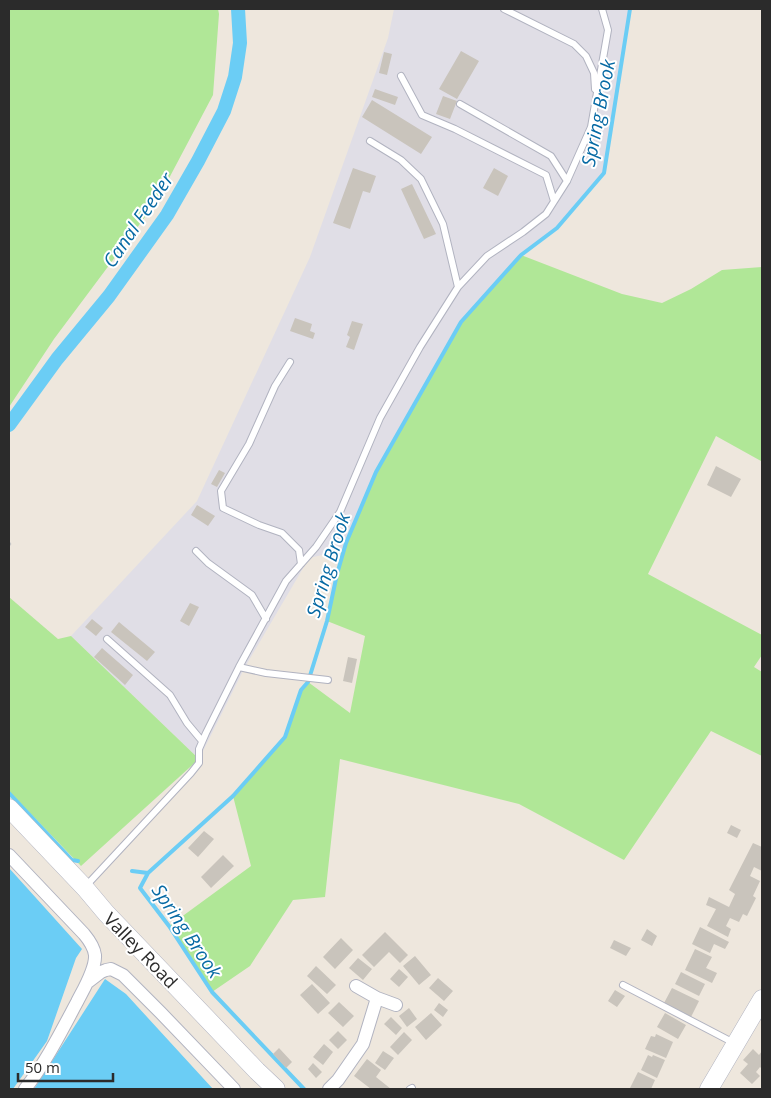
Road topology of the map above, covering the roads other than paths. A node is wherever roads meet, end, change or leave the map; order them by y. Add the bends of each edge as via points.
1 (504, 9) edge
2 (602, 9) edge
3 (401, 76) dead end
4 (596, 100) junction
5 (460, 104) dead end
6 (370, 141) dead end
7 (567, 181) junction
8 (554, 201) junction
9 (458, 287) junction
10 (290, 362) dead end
11 (196, 551) dead end
12 (301, 564) junction
13 (266, 619) junction
14 (107, 639) dead end
15 (239, 667) junction
16 (328, 680) dead end
17 (202, 741) junction
18 (9, 808) edge
19 (9, 855) edge
20 (85, 888) junction
21 (86, 984) junction
22 (622, 985) dead end
23 (356, 986) dead end
24 (377, 998) junction
25 (762, 999) edge
26 (396, 1005) dead end
27 (736, 1043) junction
28 (25, 1089) edge
29 (234, 1089) edge
30 (276, 1089) edge
31 (329, 1089) edge
32 (709, 1089) edge

1 - 4 lane via 574,44 586,56 594,73
2 - 4 lane via 608,30
3 - 8 lane via 422,115 546,175
4 - 7 lane via 591,127
5 - 7 lane via 551,156
6 - 9 lane via 401,160 421,179 442,224
7 - 8 lane
8 - 9 lane via 546,214 487,256
9 - 12 lane via 380,418 340,512
10 - 12 lane via 221,491 223,508 282,533 299,550
11 - 13 lane via 252,595
12 - 13 lane via 286,581
13 - 15 lane
14 - 17 lane via 170,695
15 - 16 lane
15 - 17 lane
17 - 20 lane via 199,764
18 - 20 street, Valley Road
19 - 21 street via 92,946 94,962
20 - 30 street, Valley Road
21 - 28 street via 38,1073
21 - 29 street via 106,970 120,973
22 - 27 lane
23 - 24 street
24 - 26 street
24 - 31 street via 363,1044
25 - 27 street
27 - 32 street

